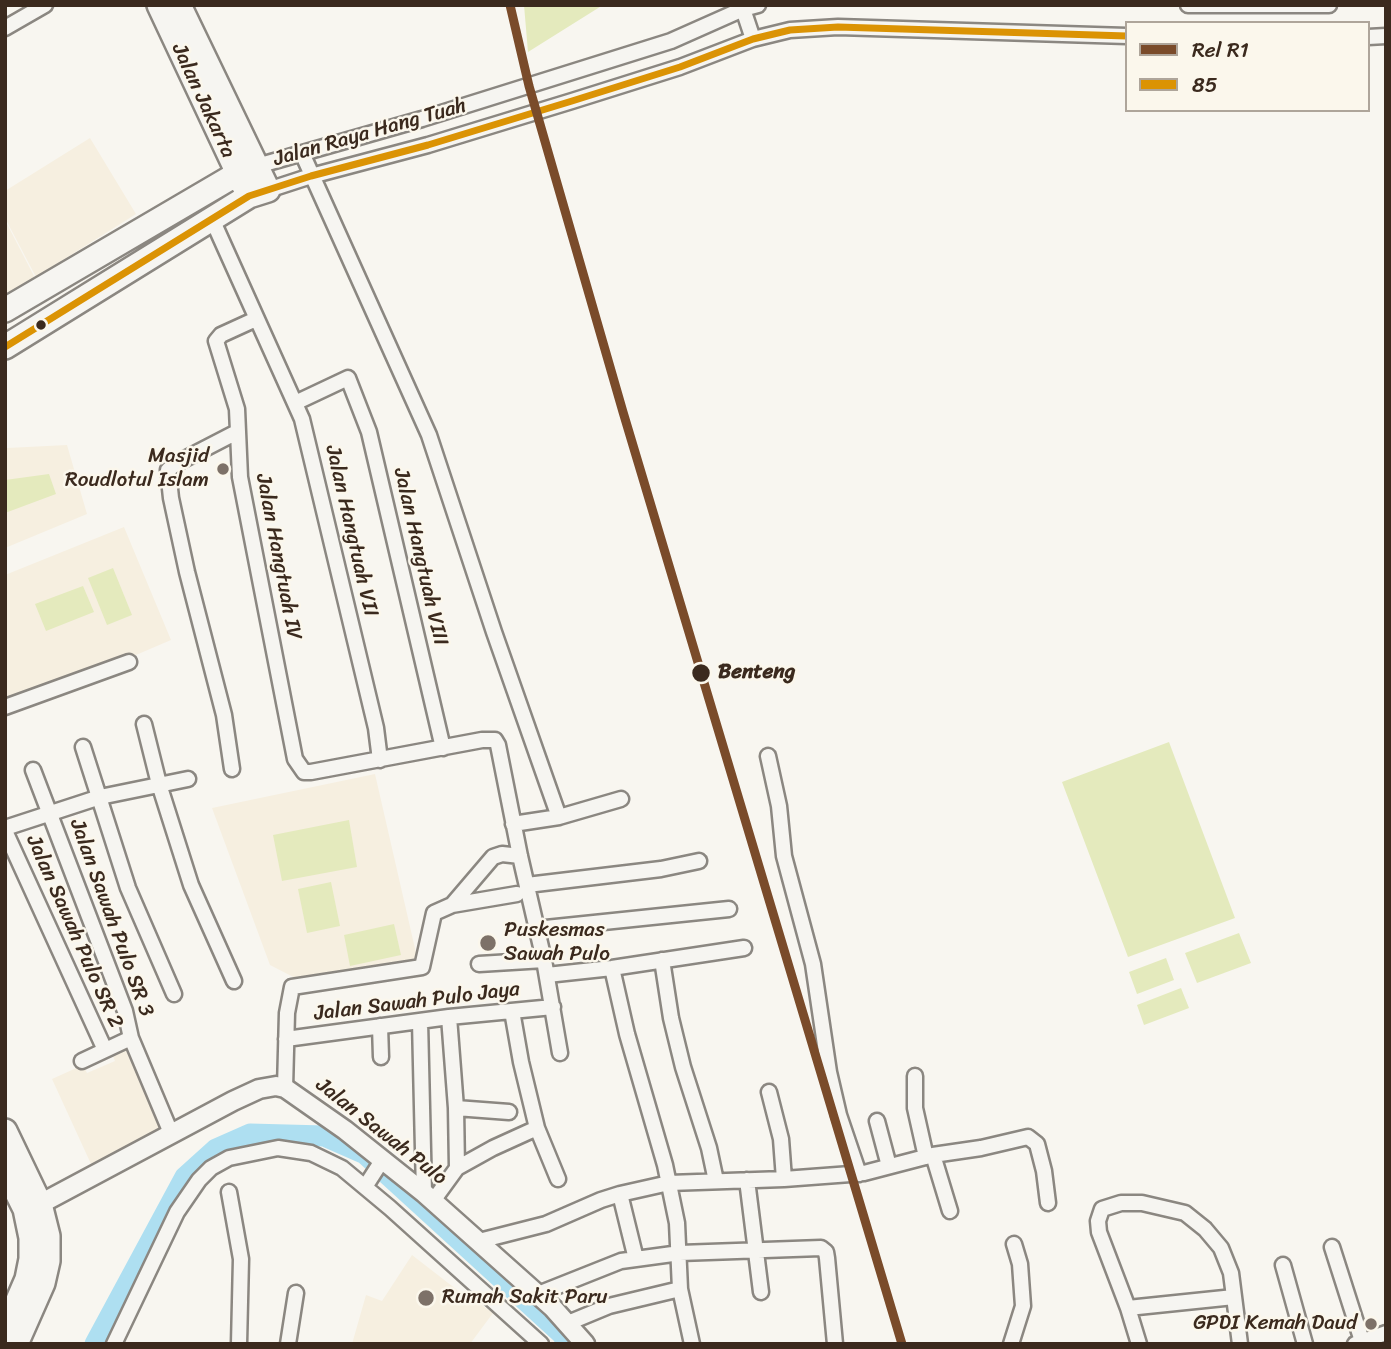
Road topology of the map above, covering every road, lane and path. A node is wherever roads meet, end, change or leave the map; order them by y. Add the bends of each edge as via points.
1 (45, 5) edge
2 (159, 5) edge
3 (180, 5) edge
4 (758, 5) edge
5 (1188, 5) edge
6 (1329, 5) edge
7 (743, 9) junction
8 (5, 28) edge
9 (1125, 36) edge
10 (753, 39) junction
11 (422, 119) junction
12 (428, 145) junction
13 (302, 153) junction
14 (247, 170) junction
15 (311, 176) junction
16 (258, 193) junction
17 (212, 219) junction
18 (5, 310) edge
19 (256, 319) junction
20 (5, 347) edge
21 (295, 403) junction
22 (237, 432) junction
23 (129, 662) dead end
24 (5, 706) edge
25 (144, 724) dead end
26 (83, 747) dead end
27 (443, 748) junction
28 (768, 756) dead end
29 (380, 760) junction
30 (232, 769) dead end
31 (33, 770) dead end
32 (187, 779) dead end
33 (159, 784) junction
34 (100, 797) junction
35 (621, 799) dead end
36 (51, 812) junction
37 (559, 817) junction
38 (513, 824) junction
39 (5, 830) edge
40 (520, 856) junction
41 (699, 861) dead end
42 (522, 890) junction
43 (452, 905) junction
44 (729, 909) dead end
45 (536, 929) junction
46 (744, 948) dead end
47 (662, 960) junction
48 (479, 964) dead end
49 (545, 967) junction
50 (612, 968) junction
51 (234, 981) dead end
52 (174, 994) dead end
53 (553, 1007) junction
54 (512, 1011) junction
55 (449, 1017) junction
56 (420, 1021) junction
57 (380, 1026) junction
58 (131, 1038) junction
59 (286, 1039) junction
60 (105, 1050) junction
61 (561, 1053) dead end
62 (382, 1057) dead end
63 (82, 1061) dead end
64 (915, 1076) dead end
65 (285, 1088) junction
66 (769, 1092) dead end
67 (456, 1108) junction
68 (509, 1112) dead end
69 (877, 1121) dead end
70 (537, 1128) junction
71 (5, 1131) edge
72 (171, 1133) junction
73 (929, 1156) junction
74 (381, 1162) junction
75 (889, 1166) junction
76 (457, 1168) junction
77 (5, 1169) edge
78 (861, 1173) junction
79 (558, 1178) dead end
80 (784, 1179) junction
81 (747, 1180) junction
82 (716, 1181) junction
83 (367, 1184) junction
84 (669, 1184) junction
85 (229, 1192) dead end
86 (620, 1194) junction
87 (428, 1197) junction
88 (1048, 1203) dead end
89 (40, 1204) junction
90 (950, 1211) dead end
91 (478, 1241) junction
92 (1014, 1244) dead end
93 (1332, 1247) dead end
94 (755, 1250) junction
95 (680, 1253) junction
96 (636, 1259) junction
97 (1283, 1265) dead end
98 (680, 1289) junction
99 (761, 1292) dead end
100 (296, 1293) dead end
101 (538, 1294) junction
102 (1234, 1297) junction
103 (1128, 1308) junction
104 (568, 1323) junction
105 (5, 1330) edge
106 (1386, 1333) edge
107 (1359, 1342) edge
108 (16, 1344) edge
109 (114, 1344) edge
110 (239, 1344) edge
111 (288, 1344) edge
112 (541, 1344) edge
113 (586, 1344) edge
114 (692, 1344) edge
115 (835, 1344) edge
116 (1011, 1344) edge
117 (1139, 1344) edge
118 (1240, 1344) edge
119 (1305, 1344) edge

1 - 8 street
2 - 14 highway, Jalan Jakarta
3 - 14 highway, Jalan Jakarta
4 - 7 street, Jalan Raya Hang Tuah
5 - 6 street
7 - 10 street
7 - 11 street, Jalan Raya Hang Tuah via 671,41
9 - 10 street, Jalan Raya Hang Tuah via 838,27 790,30
10 - 12 street, Jalan Raya Hang Tuah via 680,67
11 - 12 street
11 - 13 street, Jalan Raya Hang Tuah
12 - 15 street, Jalan Raya Hang Tuah
13 - 14 street, Jalan Raya Hang Tuah
13 - 15 street
14 - 16 highway, Jalan Jakarta
14 - 18 highway, Jalan Raya Hang Tuah
15 - 16 street, Jalan Raya Hang Tuah
15 - 37 street via 429,435
16 - 17 highway, Jalan Raya Hang Tuah
17 - 19 street, Jalan Hangtuah VII
17 - 20 highway, Jalan Raya Hang Tuah
19 - 21 street, Jalan Hangtuah VII
19 - 22 street, Jalan Hangtuah IV via 216,341 237,409
21 - 27 street, Jalan Hangtuah VIII via 348,378 369,432
21 - 29 street, Jalan Hangtuah VII via 303,419
22 - 29 street, Jalan Hangtuah IV via 240,477 295,760 307,772
22 - 30 street via 168,470
23 - 24 street
25 - 33 street
26 - 34 street
27 - 29 street
27 - 38 street via 495,740
28 - 78 street via 784,856 813,964 829,1072
31 - 36 street, Jalan Sawah Pulo SR 3
32 - 33 street
33 - 34 street
33 - 51 street via 191,885
34 - 36 street
34 - 52 street via 128,888
35 - 37 street
36 - 39 street
36 - 58 street, Jalan Sawah Pulo SR 3
37 - 38 street
38 - 40 street
39 - 60 street, Jalan Sawah Pulo SR 2
40 - 42 street
40 - 43 street via 502,853 493,857
41 - 42 street
42 - 43 street
42 - 45 street
43 - 59 street via 439,909 431,919 422,967 292,986
44 - 45 street
45 - 49 street
46 - 47 street
47 - 50 street
47 - 82 street via 671,1018
48 - 49 street
49 - 50 street
49 - 53 street
50 - 84 street
53 - 54 street, Jalan Sawah Pulo Jaya
53 - 61 street
54 - 55 street, Jalan Sawah Pulo Jaya
54 - 70 street
55 - 56 street, Jalan Sawah Pulo Jaya
55 - 67 street
56 - 57 street, Jalan Sawah Pulo Jaya
56 - 87 street
57 - 59 street, Jalan Sawah Pulo Jaya
57 - 62 street
58 - 60 street
58 - 72 street, Jalan Sawah Pulo SR 3
59 - 65 street
60 - 63 street
64 - 73 street via 915,1108
65 - 72 street, Jalan Sawah Pulo via 259,1089
65 - 74 street, Jalan Sawah Pulo
66 - 80 street via 781,1139
67 - 68 street
67 - 76 street
69 - 75 street
70 - 76 street
70 - 79 street
71 - 89 highway
72 - 89 street, Jalan Sawah Pulo
73 - 75 street
73 - 88 street via 1032,1138 1044,1171
73 - 90 street
74 - 83 street
74 - 87 street, Jalan Sawah Pulo
75 - 78 street
76 - 87 street
77 - 105 highway via 25,1209 31,1259
78 - 80 street
80 - 81 street
81 - 82 street
81 - 94 street
82 - 84 street
83 - 109 street via 311,1153 289,1148 257,1150 211,1168 177,1212
83 - 112 street
84 - 86 street
84 - 95 street
85 - 110 street via 241,1259
86 - 91 street via 546,1224
86 - 96 street
87 - 91 street, Jalan Sawah Pulo
89 - 108 highway via 48,1261
91 - 101 street, Jalan Sawah Pulo
92 - 116 street via 1023,1306
93 - 107 street
94 - 95 street
94 - 99 street
94 - 115 street via 821,1248 826,1252
95 - 96 street
95 - 98 street
96 - 101 street
97 - 119 street
98 - 104 street via 609,1306
98 - 114 street
100 - 111 street
101 - 104 street, Jalan Sawah Pulo
102 - 103 street
102 - 103 street via 1222,1248 1205,1229 1185,1213 1121,1203 1102,1209 1098,1232
102 - 118 street
103 - 117 street
104 - 113 street, Jalan Sawah Pulo
106 - 107 street

